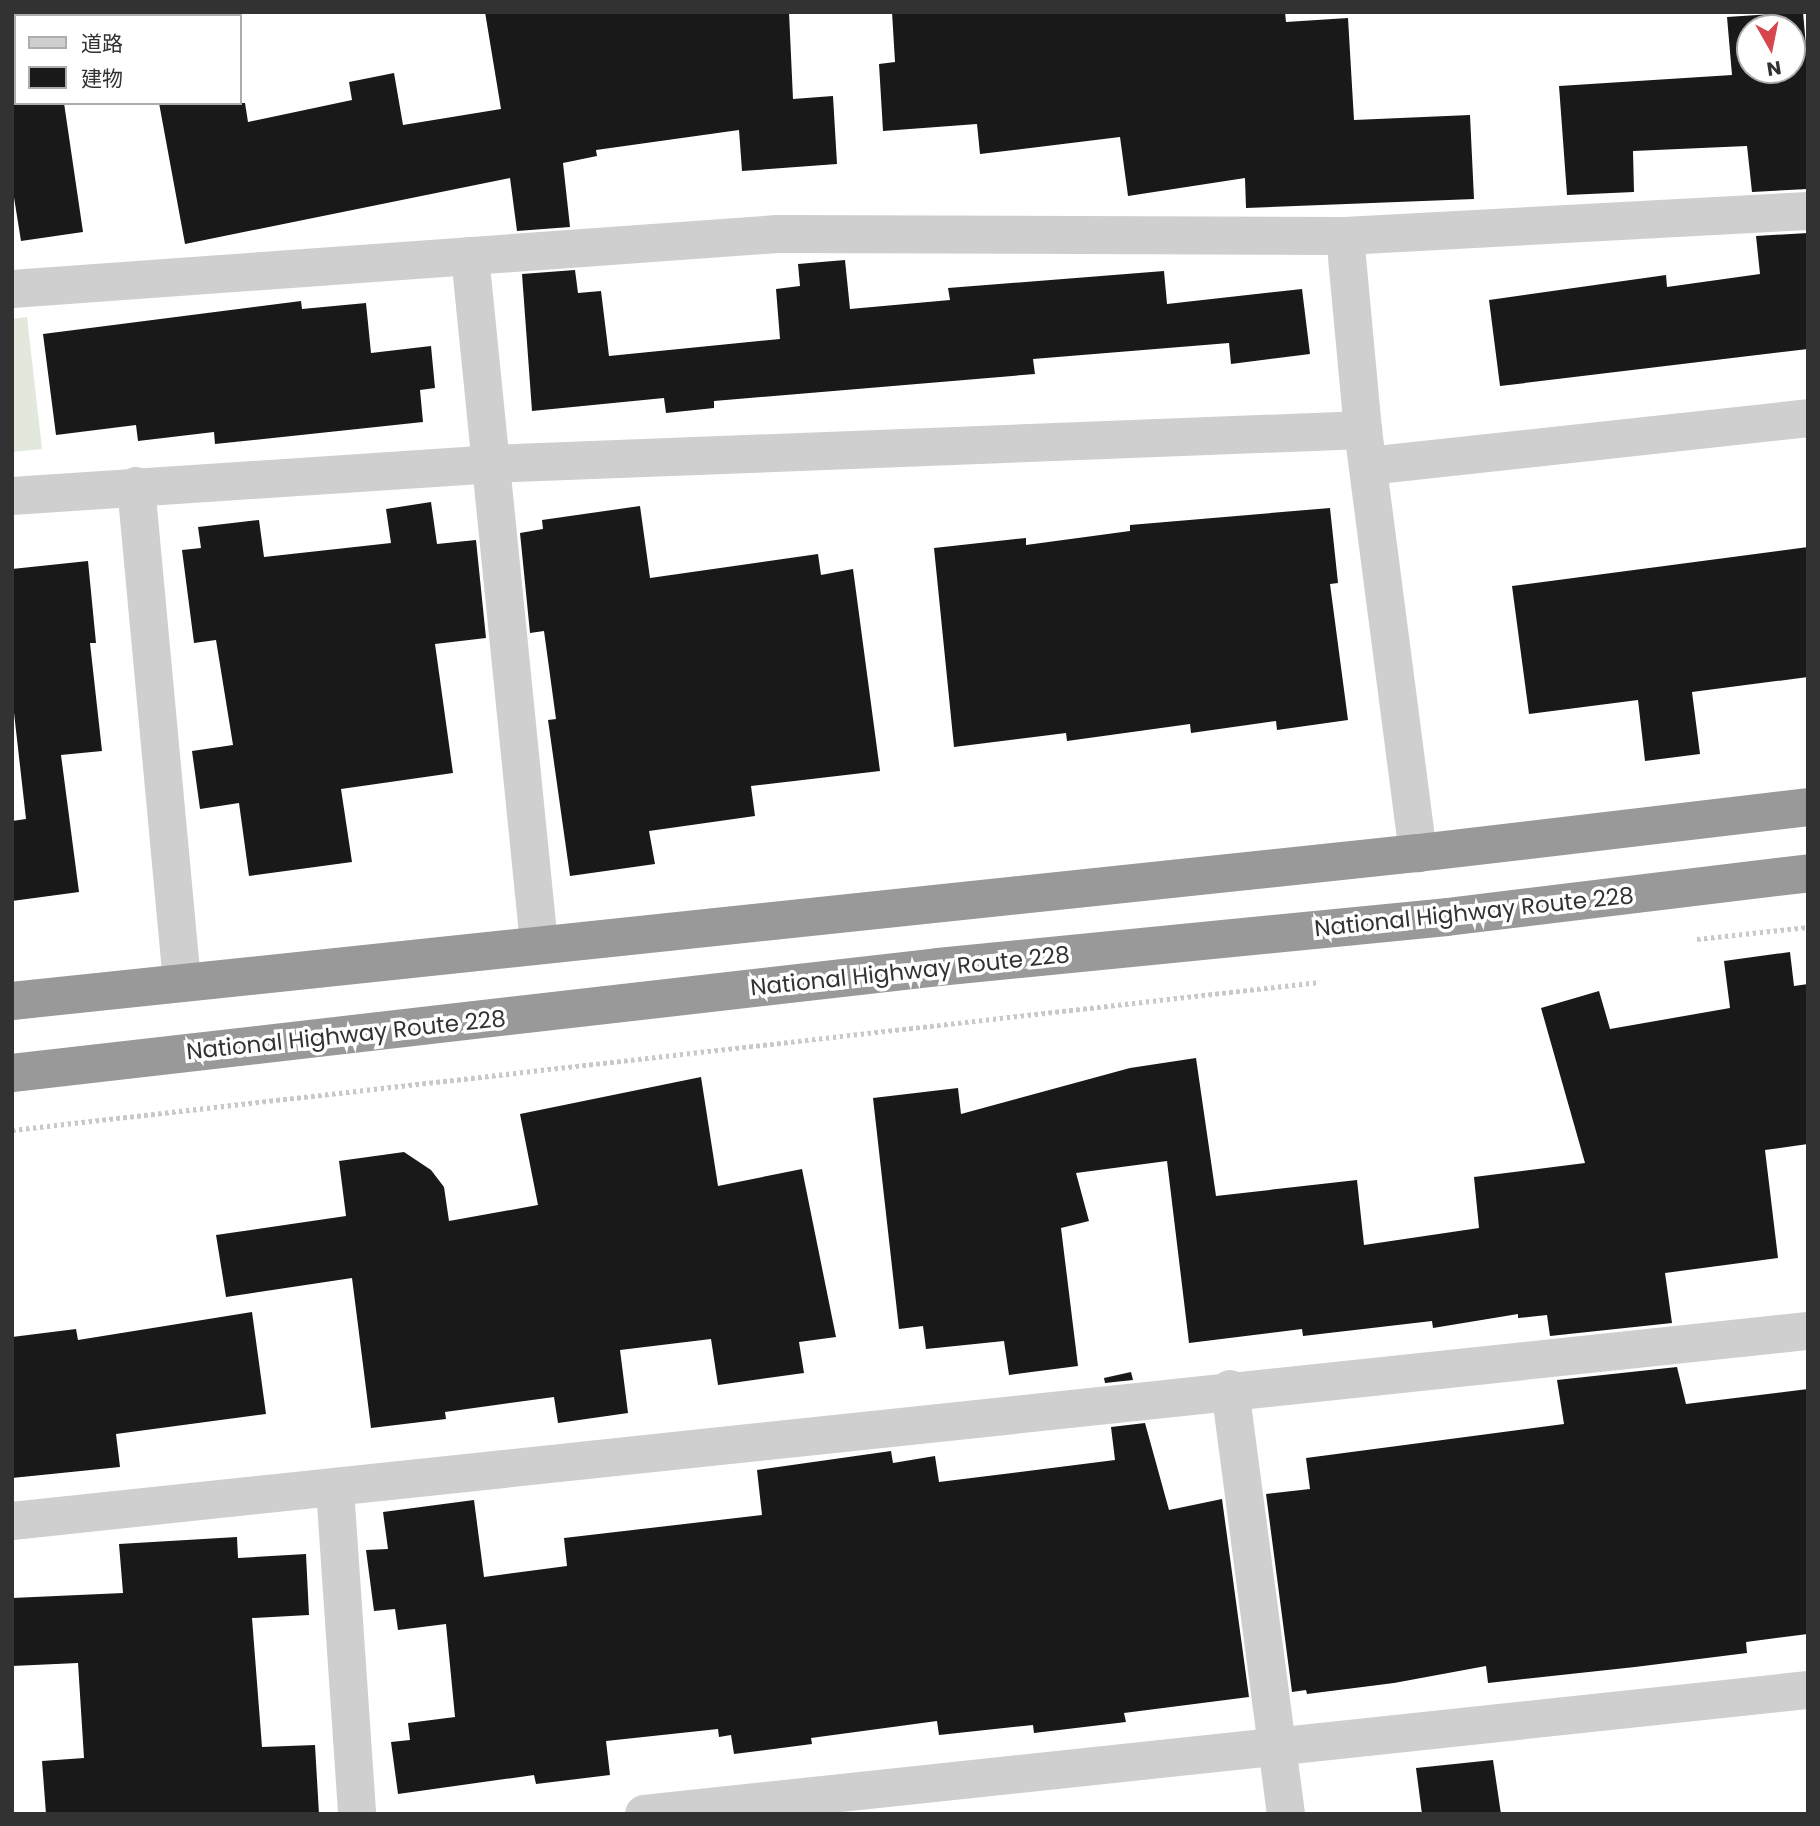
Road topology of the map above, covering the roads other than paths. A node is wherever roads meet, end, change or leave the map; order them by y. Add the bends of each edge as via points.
1 (1808, 211) edge
2 (1345, 236) junction
3 (470, 256) junction
4 (12, 289) edge
5 (1808, 418) edge
6 (1365, 448) junction
7 (491, 464) junction
8 (136, 486) junction
9 (12, 496) edge
10 (1808, 807) edge
11 (1418, 853) junction
12 (1808, 873) edge
13 (539, 944) junction
14 (182, 982) junction
15 (12, 1001) edge
16 (12, 1073) edge
17 (1808, 1331) edge
18 (1230, 1389) junction
19 (335, 1489) junction
20 (12, 1521) edge
21 (1808, 1690) edge
22 (1279, 1743) junction
23 (357, 1814) edge
24 (644, 1814) edge
25 (1286, 1814) edge

1 - 2 street
2 - 3 street via 778,234
2 - 6 street
3 - 4 street
3 - 7 street
5 - 6 street
6 - 7 street
6 - 11 street
7 - 8 street
7 - 13 street
8 - 9 street
8 - 14 street
10 - 11 highway
11 - 13 highway
12 - 16 highway, National Highway Route 228 via 1447,917 938,967
13 - 14 highway
14 - 15 highway
17 - 18 street
18 - 19 street
18 - 22 street
19 - 20 street
19 - 23 street
21 - 22 street
22 - 24 street
22 - 25 street

